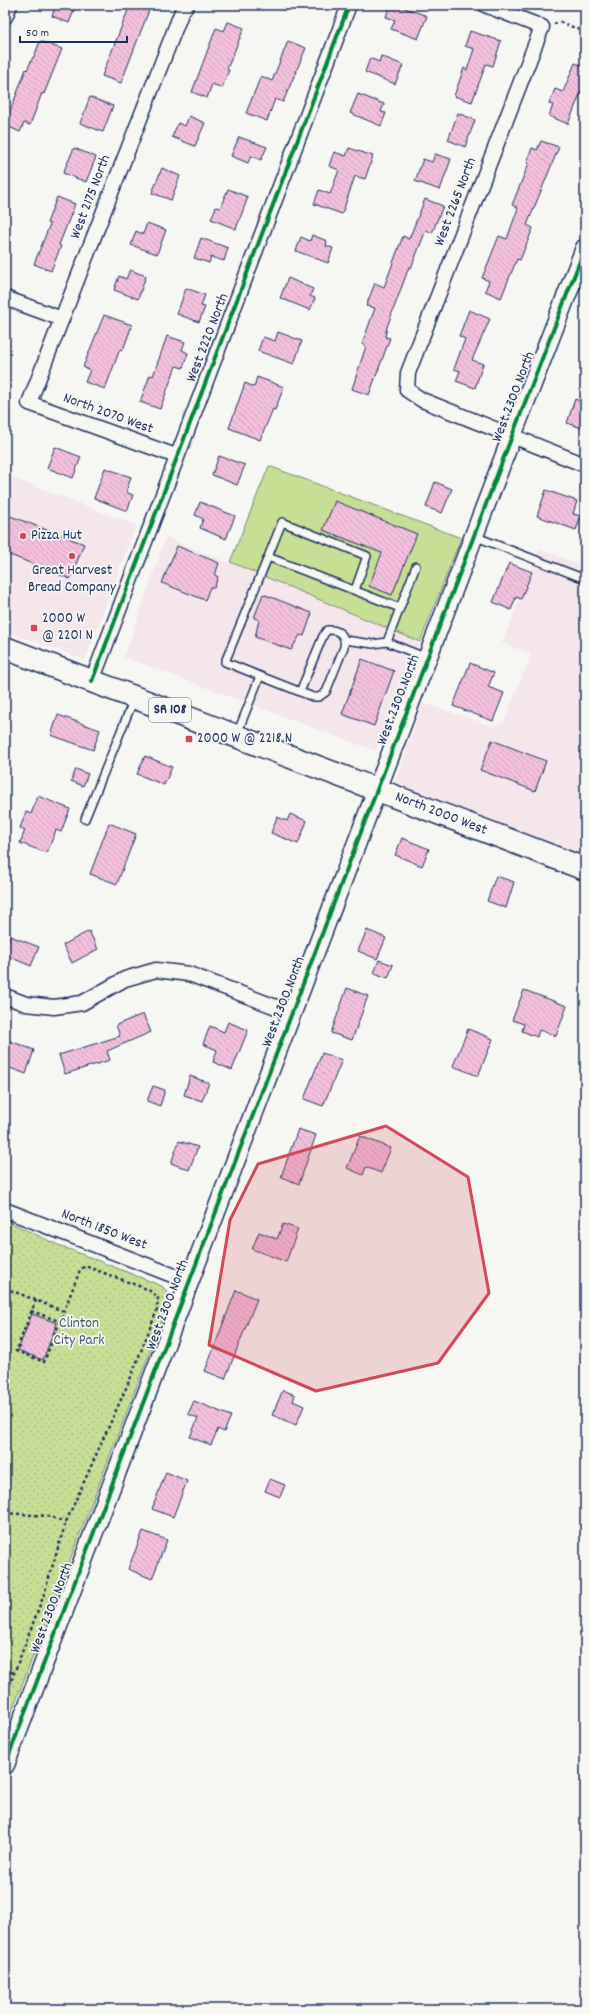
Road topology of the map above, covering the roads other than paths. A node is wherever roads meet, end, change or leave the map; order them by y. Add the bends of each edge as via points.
1 (10, 5) edge
2 (187, 5) edge
3 (349, 5) edge
4 (485, 5) edge
5 (5, 17) edge
6 (585, 248) edge
7 (5, 298) edge
8 (62, 319) junction
9 (29, 403) joint
10 (512, 436) junction
11 (176, 456) junction
12 (585, 465) edge
13 (474, 536) junction
14 (268, 557) junction
15 (416, 566) dead end
16 (585, 579) edge
17 (355, 590) junction
18 (400, 608) junction
19 (345, 640) junction
20 (388, 642) junction
21 (5, 648) edge
22 (427, 658) junction
23 (260, 676) junction
24 (92, 681) junction
25 (300, 692) junction
26 (134, 697) junction
27 (237, 736) junction
28 (378, 790) junction
29 (85, 819) dead end
30 (585, 869) edge
31 (5, 996) edge
32 (292, 1013) junction
33 (5, 1210) edge
34 (190, 1282) junction
35 (5, 1765) edge

1 - 5 street
2 - 8 street, West 2175 North via 182,11
3 - 11 street, West 2220 North
4 - 10 street, West 2265 North via 542,27 408,373 407,390 422,400
6 - 10 street, West 2300 North
7 - 8 street
8 - 9 street, West 2175 North
9 - 11 street, North 2070 West
10 - 12 street
10 - 13 street, West 2300 North
11 - 24 street, West 2220 North
13 - 16 lane
13 - 22 street, West 2300 North
14 - 17 lane
14 - 17 lane via 282,522 367,556
14 - 23 lane via 225,662
15 - 18 lane
17 - 18 lane
18 - 20 lane
19 - 20 lane via 372,644
19 - 25 lane via 326,692 319,697 313,697
19 - 25 lane via 342,634 327,630
20 - 22 lane
21 - 24 main road, North 2000 West / SR 108
22 - 28 street, West 2300 North
23 - 25 lane
23 - 27 lane
24 - 26 main road, North 2000 West / SR 108
26 - 27 main road, North 2000 West / SR 108
26 - 29 lane
27 - 28 main road, North 2000 West / SR 108
28 - 30 main road, North 2000 West / SR 108
28 - 32 street, West 2300 North
31 - 32 street via 26,1004 54,1008 82,1003 125,979 156,970 189,974
32 - 34 street, West 2300 North
33 - 34 street, North 1850 West
34 - 35 street, West 2300 North

